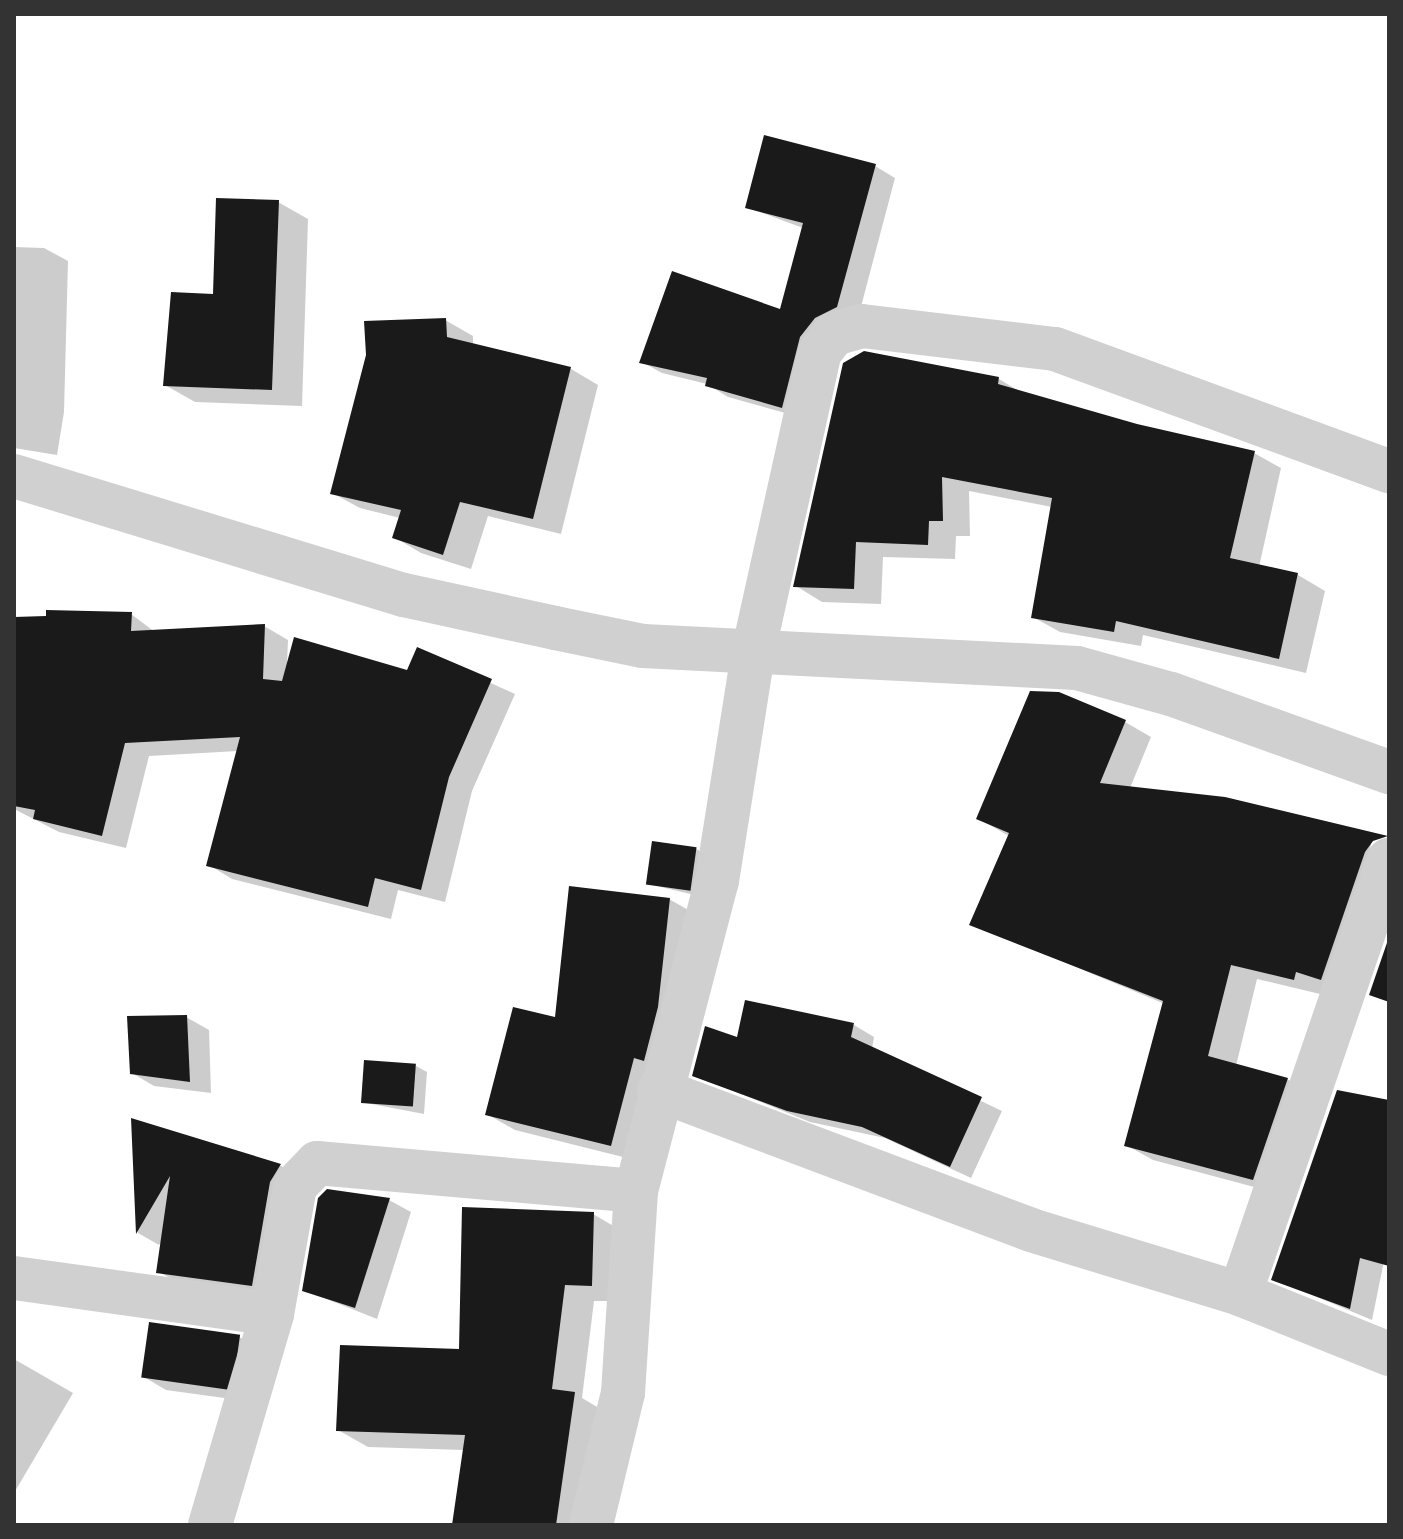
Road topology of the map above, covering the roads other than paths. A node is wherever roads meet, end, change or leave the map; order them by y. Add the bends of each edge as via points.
1 (1389, 471) edge
2 (14, 476) edge
3 (753, 653) junction
4 (1389, 772) edge
5 (1389, 860) edge
6 (659, 1090) junction
7 (636, 1191) junction
8 (14, 1278) edge
9 (1240, 1294) junction
10 (272, 1314) junction
11 (1389, 1354) edge
12 (210, 1525) edge
13 (591, 1525) edge

1 - 3 street via 1055,349 862,326 834,334 820,352
2 - 3 street via 404,595 643,646
3 - 4 street via 1077,668 1171,694
3 - 6 street via 717,881
5 - 9 street
6 - 7 street
6 - 9 street via 1031,1230
7 - 10 street via 317,1163 295,1186
7 - 13 street via 623,1393
8 - 10 street
9 - 11 street
10 - 12 street

